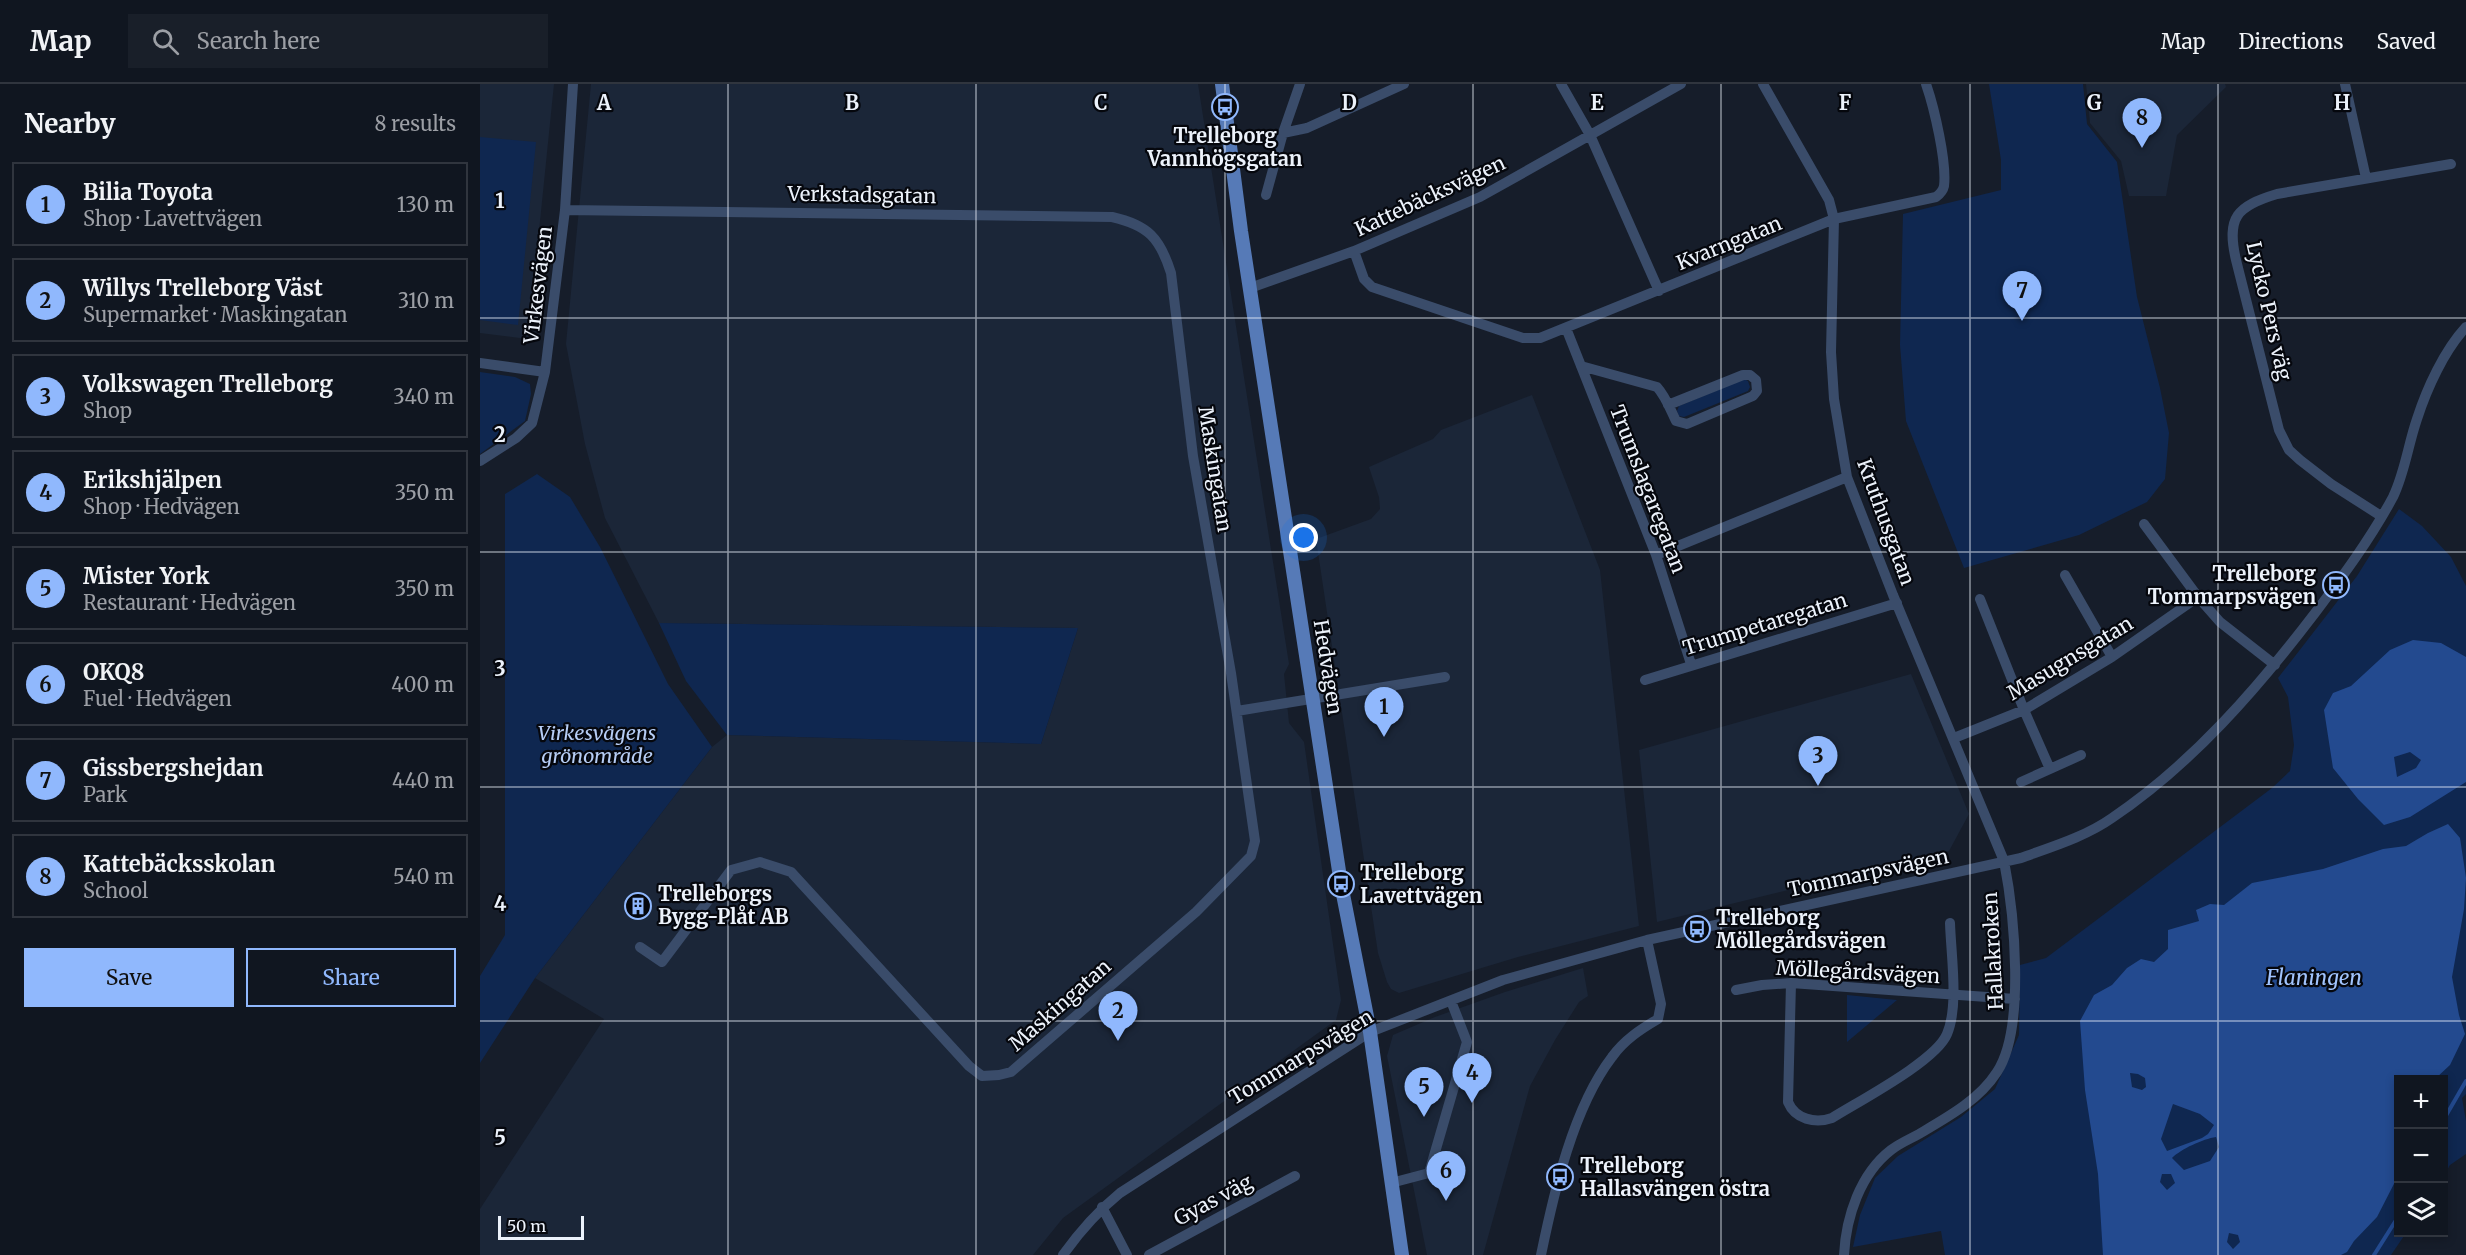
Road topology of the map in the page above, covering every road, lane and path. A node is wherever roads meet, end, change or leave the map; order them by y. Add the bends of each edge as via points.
1 (573, 84) edge
2 (1222, 84) edge
3 (1300, 84) edge
4 (1404, 84) edge
5 (1561, 84) edge
6 (1681, 84) edge
7 (1763, 84) edge
8 (1926, 84) edge
9 (2345, 84) edge
10 (1283, 133) junction
11 (1590, 135) junction
12 (2451, 164) dead end
13 (2366, 178) junction
14 (1266, 195) dead end
15 (566, 210) junction
16 (1834, 219) junction
17 (1153, 236) joint
18 (1354, 251) junction
19 (1250, 288) junction
20 (1659, 291) junction
21 (2466, 327) edge
22 (1566, 328) junction
23 (480, 363) edge
24 (1581, 366) junction
25 (545, 372) junction
26 (1668, 405) junction
27 (480, 461) edge
28 (1848, 477) junction
29 (2381, 516) junction
30 (2144, 524) dead end
31 (1656, 555) junction
32 (2065, 575) dead end
33 (2198, 597) junction
34 (1980, 599) dead end
35 (1897, 603) junction
36 (2112, 657) junction
37 (1691, 664) junction
38 (2276, 665) junction
39 (1445, 676) dead end
40 (1645, 680) dead end
41 (1313, 697) junction
42 (2024, 710) junction
43 (1236, 711) junction
44 (1954, 738) junction
45 (2080, 755) dead end
46 (2050, 769) junction
47 (2021, 782) dead end
48 (2004, 861) junction
49 (1950, 923) dead end
50 (1647, 940) junction
51 (640, 948) dead end
52 (1791, 983) junction
53 (1736, 990) dead end
54 (1952, 996) junction
55 (2015, 999) junction
56 (1451, 1000) junction
57 (1370, 1032) junction
58 (1294, 1176) dead end
59 (1391, 1183) junction
60 (1102, 1207) junction
61 (1063, 1255) edge
62 (1127, 1255) edge
63 (1149, 1255) edge
64 (1402, 1255) edge
65 (1541, 1255) edge
66 (1844, 1255) edge

1 - 15 street, Virkesvägen
2 - 19 main road, Hedvägen
3 - 10 street
4 - 10 street via 1307,128
5 - 11 street
6 - 11 street, Kattebäcksvägen
7 - 16 street, Kruthusgatan via 1829,200
8 - 16 street, Kvarngatan via 1941,149 1942,192 1936,197
9 - 13 street
10 - 14 street
11 - 18 street, Kattebäcksvägen via 1480,197
11 - 20 street
12 - 13 street, Lycko Pers väg
13 - 29 street, Lycko Pers väg via 2254,201 2238,213 2232,231 2279,430 2289,450 2331,484
15 - 17 street, Verkstadsgatan via 1112,217 1134,222
15 - 25 street, Virkesvägen
16 - 20 street, Kvarngatan
16 - 28 street, Kruthusgatan via 1834,399
17 - 43 street, Maskingatan via 1164,250 1171,273 1193,456
18 - 19 street, Kattebäcksvägen
18 - 22 street, Kvarngatan via 1364,279 1372,287 1523,338 1532,339
19 - 41 main road, Hedvägen
20 - 22 street, Kvarngatan
21 - 29 street, Tommarpsvägen via 2440,365 2417,418 2402,474
22 - 24 street, Trumslagaregatan
23 - 25 street
24 - 26 street via 1657,387
24 - 31 street, Trumslagaregatan
25 - 27 street, Virkesvägen via 532,423
26 - 26 street via 1676,421 1687,424 1753,396 1757,391 1756,380 1743,375
28 - 31 street
28 - 35 street, Kruthusgatan
29 - 38 street, Tommarpsvägen via 2364,547
30 - 33 street
31 - 37 street, Trumslagaregatan
32 - 36 street
33 - 36 street, Masugnsgatan
33 - 38 street via 2220,622
34 - 42 street
35 - 37 street, Trumpetaregatan
35 - 44 street, Kruthusgatan
36 - 42 street, Masugnsgatan
37 - 40 street, Trumpetaregatan
38 - 48 street, Tommarpsvägen via 2204,741 2152,789 2110,820 2055,845
39 - 41 street
41 - 43 street
41 - 57 main road, Hedvägen via 1341,884
42 - 44 street, Masugnsgatan
42 - 46 street
43 - 51 street, Maskingatan via 1255,841 1251,856 1196,912 1011,1072 982,1076 969,1066 791,872 760,862 731,870 662,962
44 - 48 street, Kruthusgatan
45 - 46 street
46 - 47 street
48 - 50 street, Tommarpsvägen
48 - 55 street, Hallakroken
49 - 54 street
50 - 56 street, Tommarpsvägen via 1503,980
50 - 65 street via 1661,1004 1658,1019 1636,1032 1613,1055 1585,1102 1561,1173
52 - 53 street, Möllegårdsvägen
52 - 54 street, Möllegårdsvägen
52 - 54 street via 1788,1102 1792,1112 1822,1122 1932,1055 1947,1036
54 - 55 street, Möllegårdsvägen
55 - 66 street, Hallakroken via 2007,1053 1997,1072 1980,1094 1892,1150 1872,1169 1851,1216
56 - 57 street, Tommarpsvägen
56 - 59 street via 1467,1042 1429,1173
57 - 59 main road, Hedvägen
57 - 60 street, Tommarpsvägen
58 - 63 street, Gyas väg
59 - 64 main road, Hedvägen
60 - 61 street, Tommarpsvägen
60 - 62 street

